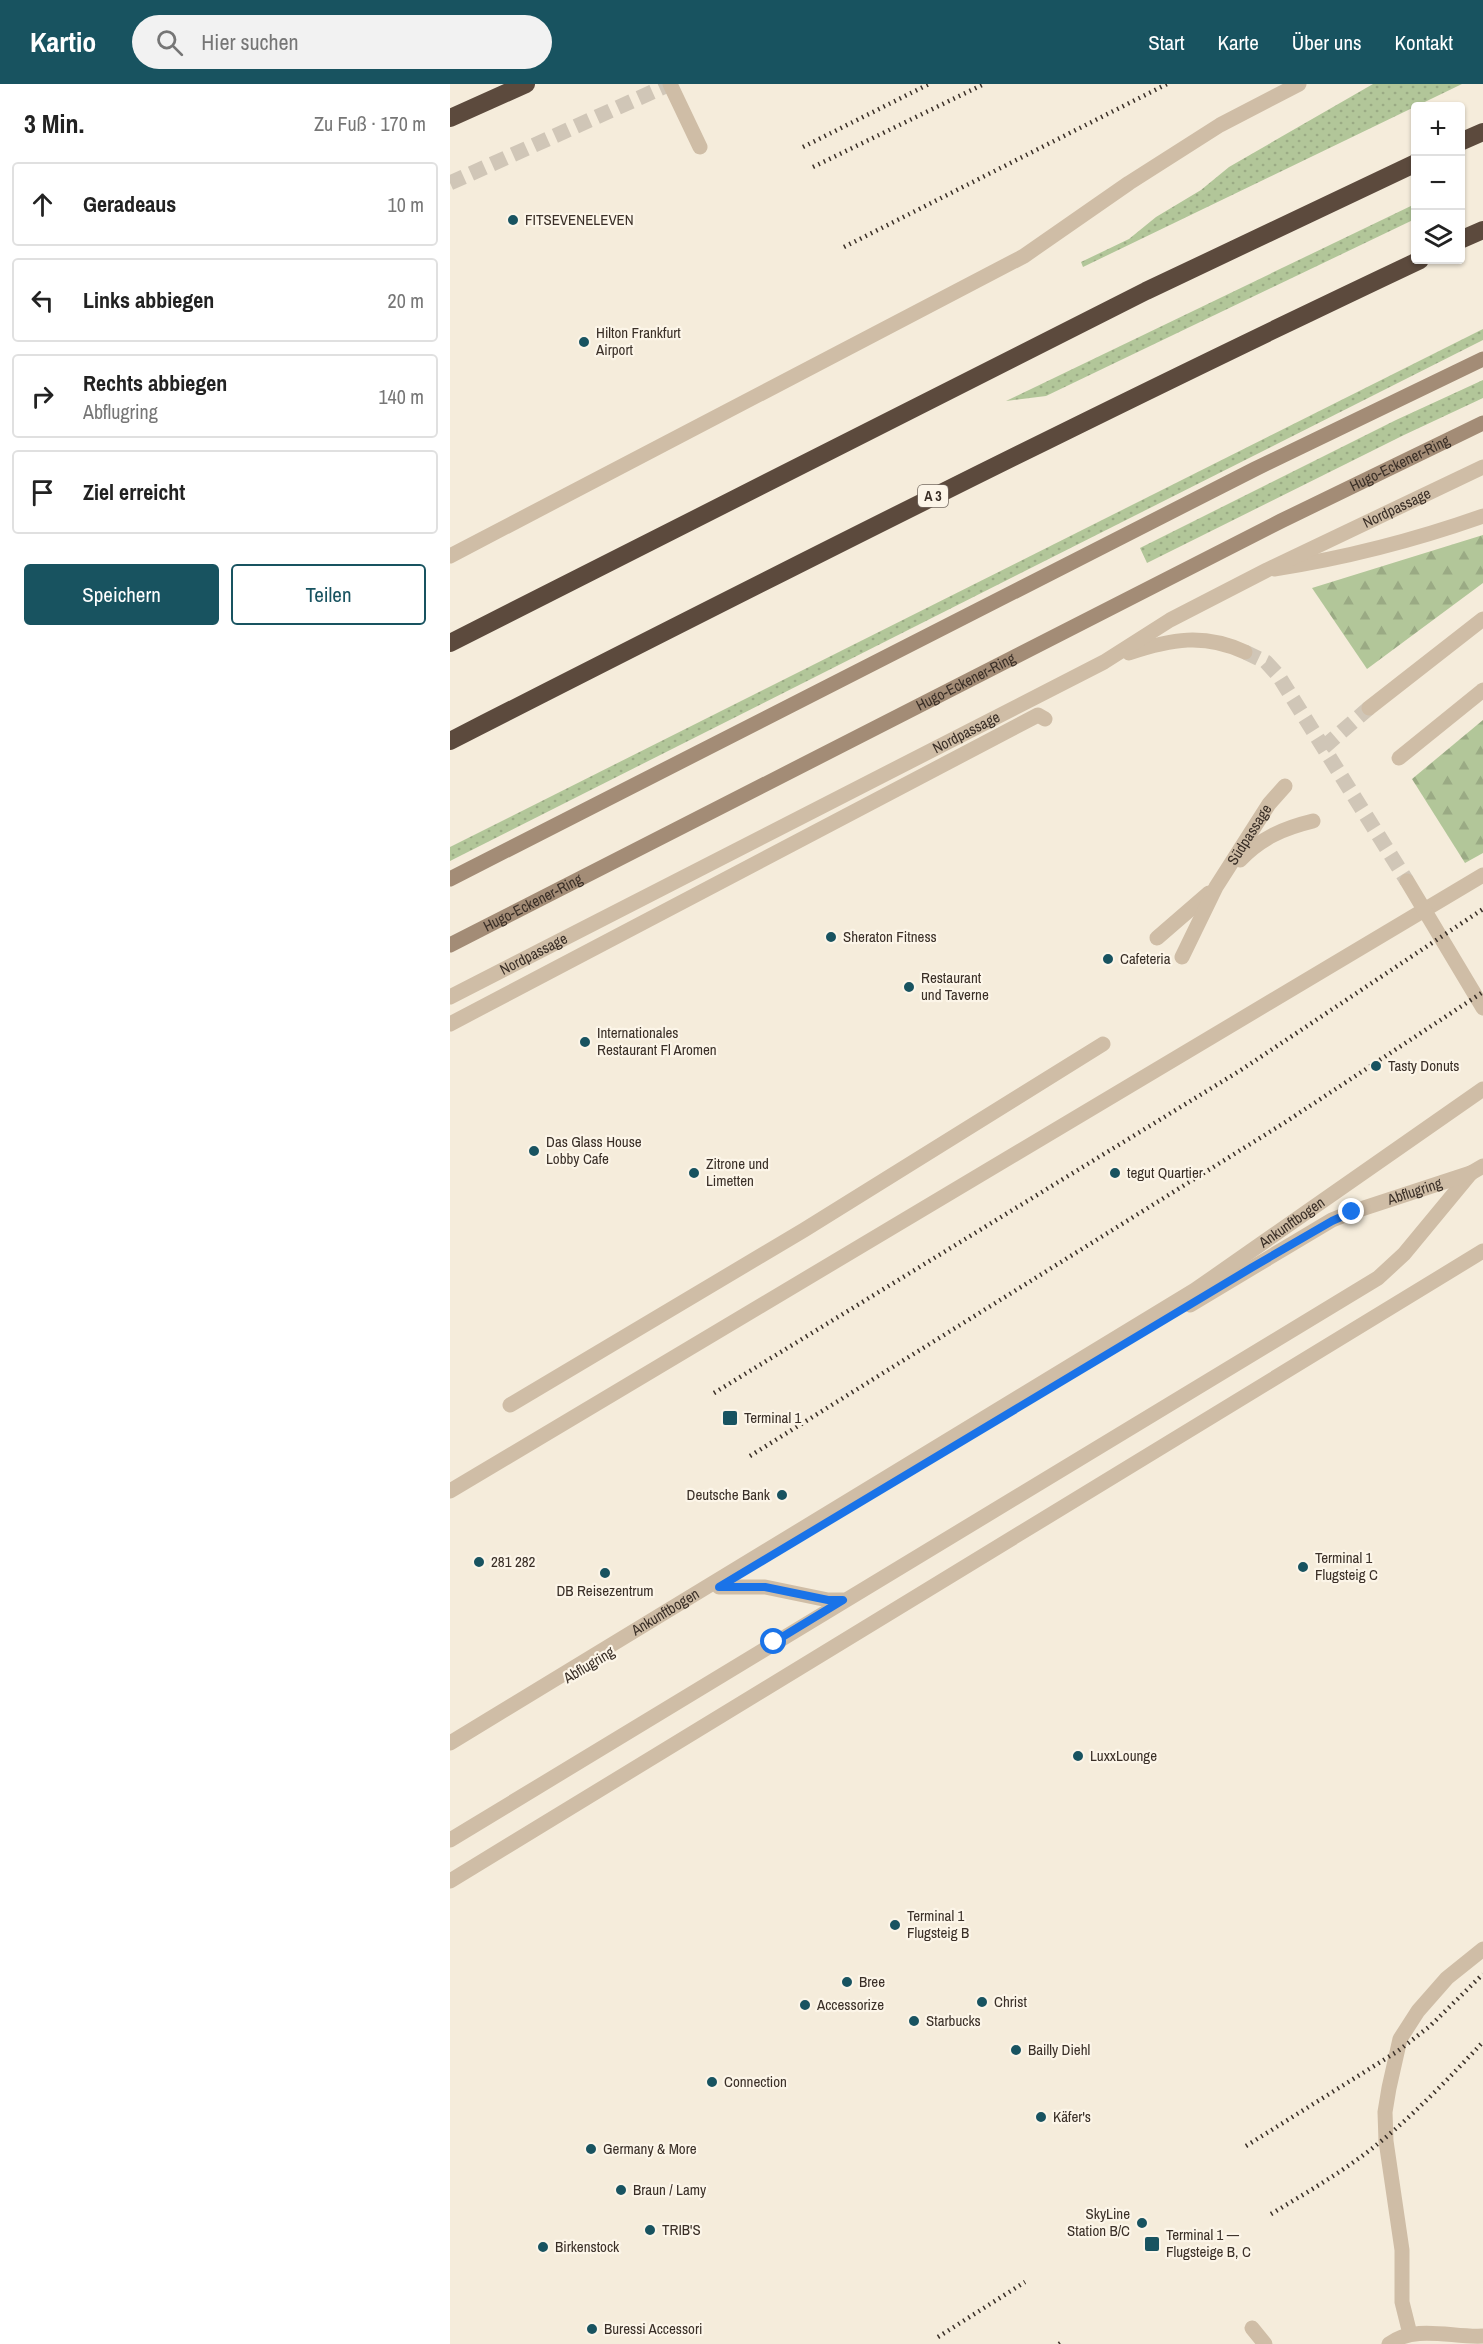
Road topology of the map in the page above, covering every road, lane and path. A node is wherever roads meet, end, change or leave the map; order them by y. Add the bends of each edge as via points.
1 (526, 84) edge
2 (670, 84) edge
3 (1299, 84) edge
4 (450, 118) edge
5 (1483, 132) edge
6 (1465, 140) edge
7 (700, 147) dead end
8 (1411, 165) edge
9 (1483, 230) edge
10 (1465, 238) edge
11 (1412, 264) edge
12 (1483, 359) edge
13 (1483, 423) edge
14 (1483, 467) edge
15 (1483, 516) edge
16 (450, 556) edge
17 (1267, 570) junction
18 (1483, 619) edge
19 (450, 643) edge
20 (1245, 652) tunnel mouth
21 (1104, 662) junction
22 (1483, 690) edge
23 (1369, 708) tunnel mouth
24 (1046, 719) dead end
25 (450, 741) edge
26 (1399, 758) dead end
27 (1284, 786) dead end
28 (1313, 820) dead end
29 (1483, 875) edge
30 (450, 879) edge
31 (1407, 881) tunnel mouth
32 (1216, 887) junction
33 (1425, 910) junction
34 (1157, 938) dead end
35 (450, 945) edge
36 (1182, 957) dead end
37 (450, 997) edge
38 (1483, 1008) edge
39 (450, 1024) edge
40 (1103, 1044) dead end
41 (1483, 1089) edge
42 (1477, 1169) edge
43 (1483, 1251) edge
44 (510, 1405) dead end
45 (450, 1491) edge
46 (719, 1587) junction
47 (843, 1600) junction
48 (450, 1743) edge
49 (450, 1750) edge
50 (450, 1840) edge
51 (450, 1881) edge
52 (1483, 1949) edge
53 (1252, 2328) dead end
54 (1410, 2334) junction
55 (1483, 2336) edge
56 (1265, 2344) edge
57 (1389, 2344) edge

1 - 4 highway
2 - 7 street
3 - 16 street via 1220,125 1024,256
5 - 6 highway
8 - 19 highway via 1146,291
9 - 10 highway
11 - 25 highway, A 3 via 967,478
12 - 30 street via 1244,474
13 - 35 street, Hugo-Eckener-Ring via 1281,521
14 - 17 street, Nordpassage
15 - 17 street via 1336,559
17 - 21 street, Nordpassage via 1170,620
18 - 23 street
20 - 21 street via 1226,643 1184,640 1150,646
21 - 37 street, Nordpassage
22 - 26 street
24 - 39 street via 1038,715
27 - 32 street, Südpassage
28 - 32 street, Südpassage via 1268,837 1248,851
29 - 33 street
31 - 33 street
32 - 34 street, Südpassage
32 - 36 street
33 - 38 street
33 - 45 street
40 - 44 street via 804,1230
41 - 48 street, Ankunftbogen via 1195,1290
42 - 46 street, Abflugring, bridge via 1332,1221
42 - 47 street via 1404,1254 1378,1278
43 - 51 street
46 - 47 street, bridge via 765,1587
46 - 49 street, Abflugring
47 - 50 street
52 - 54 street via 1446,1978 1418,2011 1400,2039 1389,2088 1386,2141 1402,2250 1402,2302
53 - 56 street
54 - 55 street
54 - 57 street

